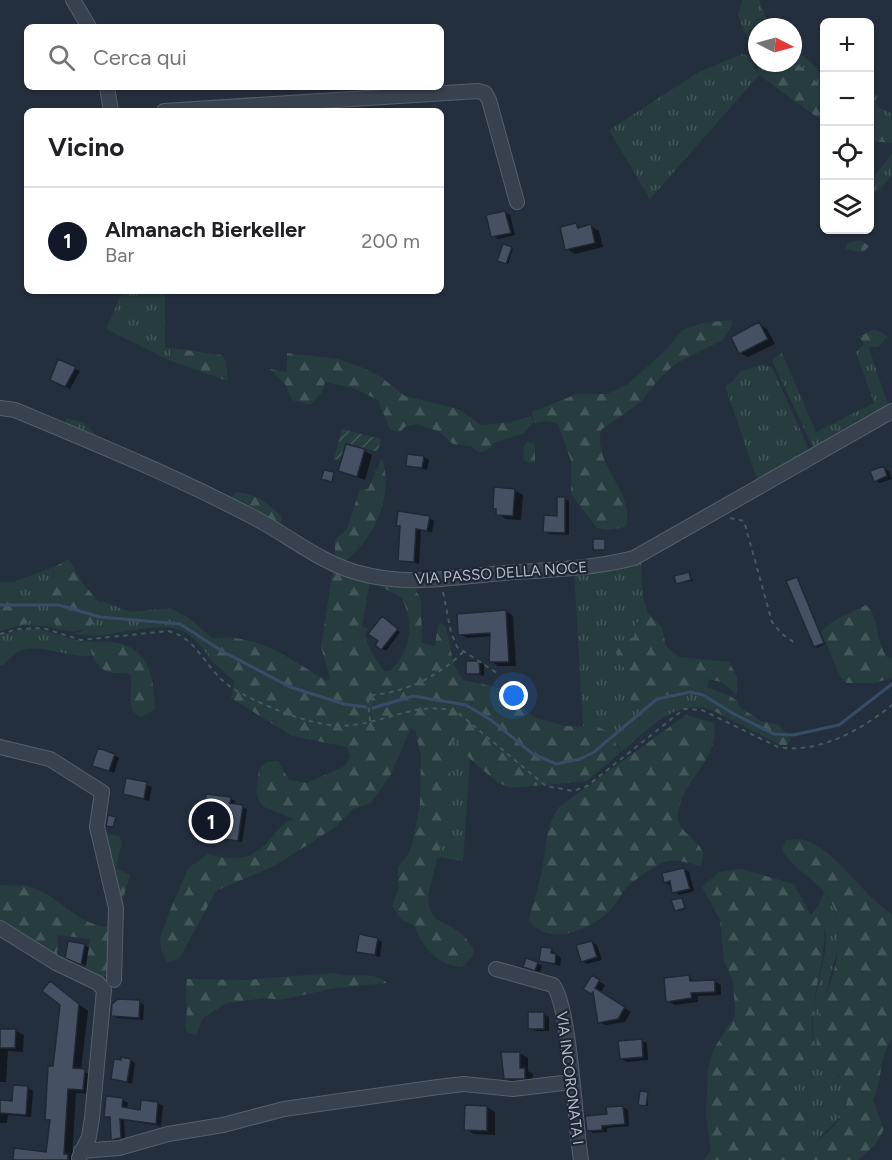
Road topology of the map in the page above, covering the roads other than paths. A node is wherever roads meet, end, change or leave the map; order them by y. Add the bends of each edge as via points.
1 (73, 0) edge
2 (87, 24) edge
3 (108, 90) edge
4 (110, 108) edge
5 (211, 108) edge
6 (517, 201) dead end
7 (0, 408) edge
8 (892, 411) edge
9 (0, 747) edge
10 (0, 928) edge
11 (496, 969) dead end
12 (109, 985) junction
13 (571, 1083) junction
14 (80, 1156) edge
15 (581, 1160) edge

1 - 2 street
3 - 4 street
5 - 6 street via 485,93
7 - 8 street, VIA PASSO DELLA NOCE via 24,414 175,478 336,565 390,579 442,580 634,558
9 - 12 street via 50,759 102,792 97,827 116,908
10 - 12 street via 56,963
11 - 13 street, VIA INCORONATA I via 553,985 558,990
12 - 14 street via 89,1137
13 - 14 street via 513,1089 464,1084 284,1109
13 - 15 street, VIA INCORONATA I

